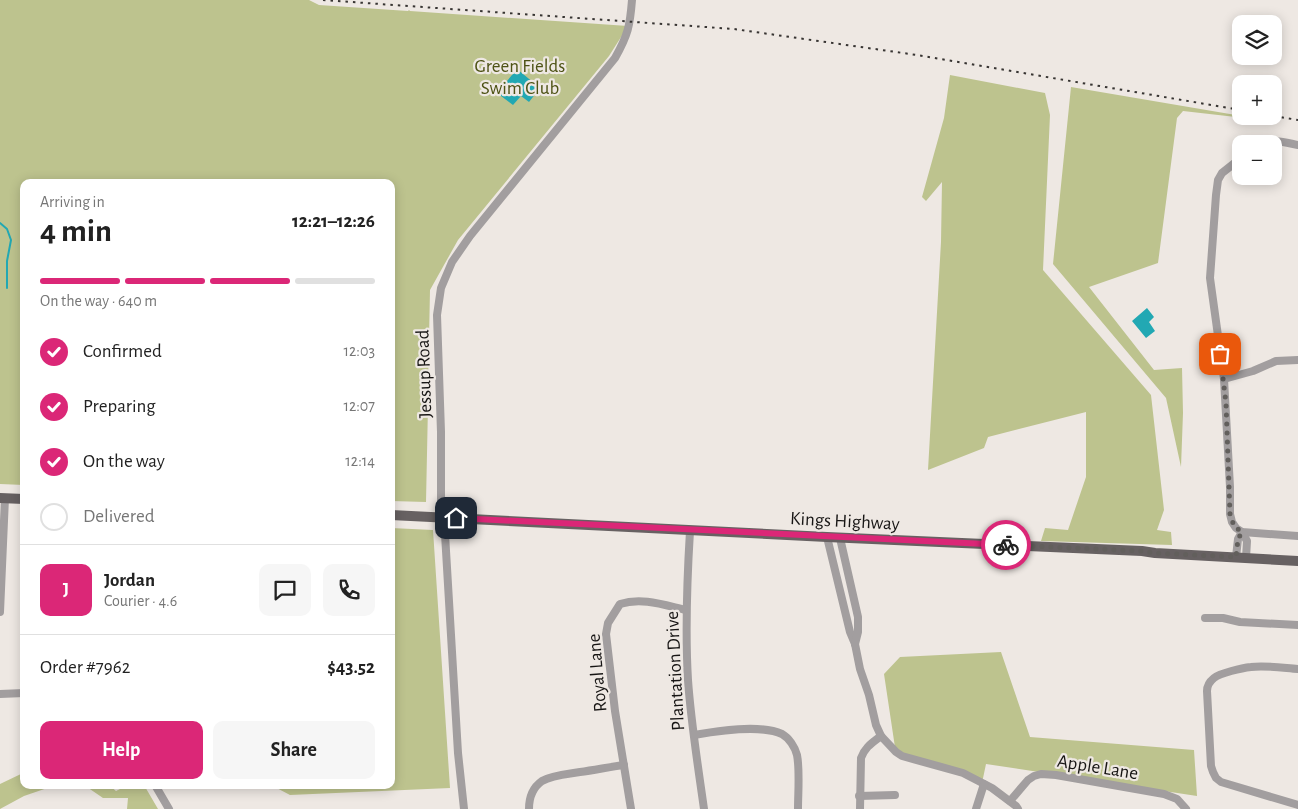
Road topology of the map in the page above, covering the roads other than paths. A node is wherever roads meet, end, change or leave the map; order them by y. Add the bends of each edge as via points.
1 (632, 0) edge
2 (1282, 142) edge
3 (1298, 145) edge
4 (1232, 165) edge
5 (1298, 360) edge
6 (1224, 379) junction
7 (3, 498) edge
8 (20, 498) edge
9 (395, 515) edge
10 (442, 518) junction
11 (690, 530) junction
12 (1242, 532) junction
13 (1298, 536) edge
14 (827, 537) junction
15 (840, 538) junction
16 (1241, 557) junction
17 (1298, 561) edge
18 (0, 599) edge
19 (686, 610) junction
20 (0, 612) edge
21 (1205, 618) dead end
22 (1298, 625) edge
23 (855, 644) junction
24 (1298, 669) edge
25 (20, 693) edge
26 (0, 694) edge
27 (694, 735) junction
28 (880, 736) junction
29 (624, 765) junction
30 (984, 784) junction
31 (156, 789) edge
32 (860, 796) junction
33 (895, 796) dead end
34 (1010, 802) junction
35 (1298, 805) edge
36 (169, 809) edge
37 (464, 809) edge
38 (529, 809) edge
39 (631, 809) edge
40 (704, 809) edge
41 (798, 809) edge
42 (860, 809) edge
43 (976, 809) edge
44 (1018, 809) edge
45 (1186, 809) edge

1 - 10 street, Jessup Road via 628,32 614,58 470,236 452,262 441,288 437,333
2 - 3 street
4 - 6 street via 1218,180 1210,266
5 - 6 street via 1276,362
6 - 12 street via 1230,514 1236,528
7 - 8 main road
7 - 18 street
9 - 10 main road, Kings Highway
10 - 11 main road, Kings Highway
10 - 37 street, Jessup Road via 446,534
11 - 14 main road, Kings Highway
11 - 19 street, Plantation Drive
12 - 13 street
12 - 16 street via 1246,541
14 - 15 main road, Kings Highway
14 - 23 street
15 - 16 main road, Kings Highway
15 - 23 street via 858,617
16 - 17 main road, Kings Highway
18 - 20 street
19 - 27 street, Plantation Drive
19 - 29 street, Royal Lane via 640,600 628,601 620,604 608,622 606,634
21 - 22 street
23 - 28 street
24 - 35 street via 1252,667 1233,671 1213,678 1207,691 1211,766 1216,778
25 - 26 street
27 - 40 street, Plantation Drive
27 - 41 street via 749,729 784,735 797,754
28 - 30 street via 902,756 963,773
28 - 32 street via 861,758
29 - 38 street via 540,782 529,799
29 - 39 street, Royal Lane
30 - 34 street
30 - 43 street
31 - 36 street
32 - 33 street
32 - 42 street
34 - 44 street
34 - 45 street, Apple Lane via 1028,780 1040,774 1056,774 1164,794 1177,799

